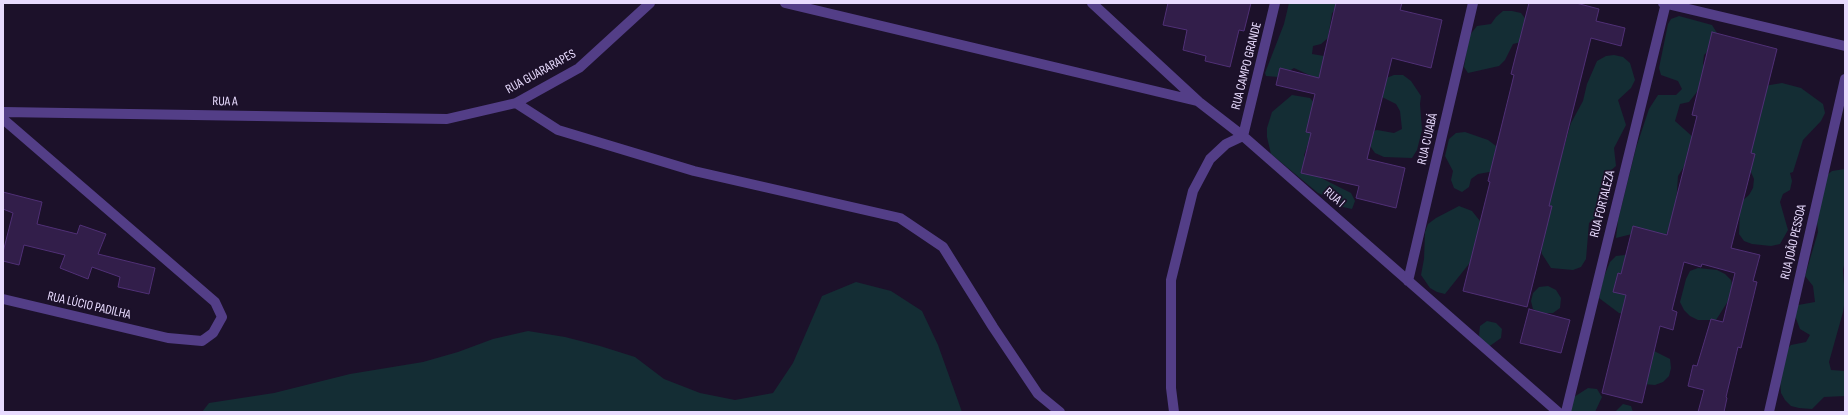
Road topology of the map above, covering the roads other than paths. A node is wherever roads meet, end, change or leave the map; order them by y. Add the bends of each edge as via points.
1 (650, 3) edge
2 (785, 3) edge
3 (1092, 3) edge
4 (1275, 3) edge
5 (1473, 3) edge
6 (1665, 3) edge
7 (1845, 46) edge
8 (1845, 79) edge
9 (1199, 102) junction
10 (516, 103) junction
11 (3, 112) edge
12 (3, 119) edge
13 (447, 119) joint
14 (1243, 136) junction
15 (1408, 281) junction
16 (3, 299) edge
17 (1060, 412) edge
18 (1174, 412) edge
19 (1558, 412) edge
20 (1566, 412) edge
21 (1769, 412) edge

1 - 10 street, RUA GUARARAPES via 578,68
2 - 9 street
3 - 9 street, RUA I
4 - 14 street, RUA CAMPO GRANDE
5 - 15 street, RUA CUIABÁ
6 - 7 street
6 - 20 street, RUA FORTALEZA
8 - 21 street, RUA JOÃO PESSOA
9 - 14 street, RUA I
10 - 13 street, RUA GUARARAPES
10 - 17 street via 558,130 694,171 900,218 943,247 1038,394
11 - 13 street, RUA A
12 - 16 street, RUA LÚCIO PADILHA via 216,302 222,317 213,333 202,341 168,338
14 - 15 street, RUA I
14 - 18 street via 1226,144 1210,158 1193,191 1171,280 1171,388
15 - 19 street, RUA I

